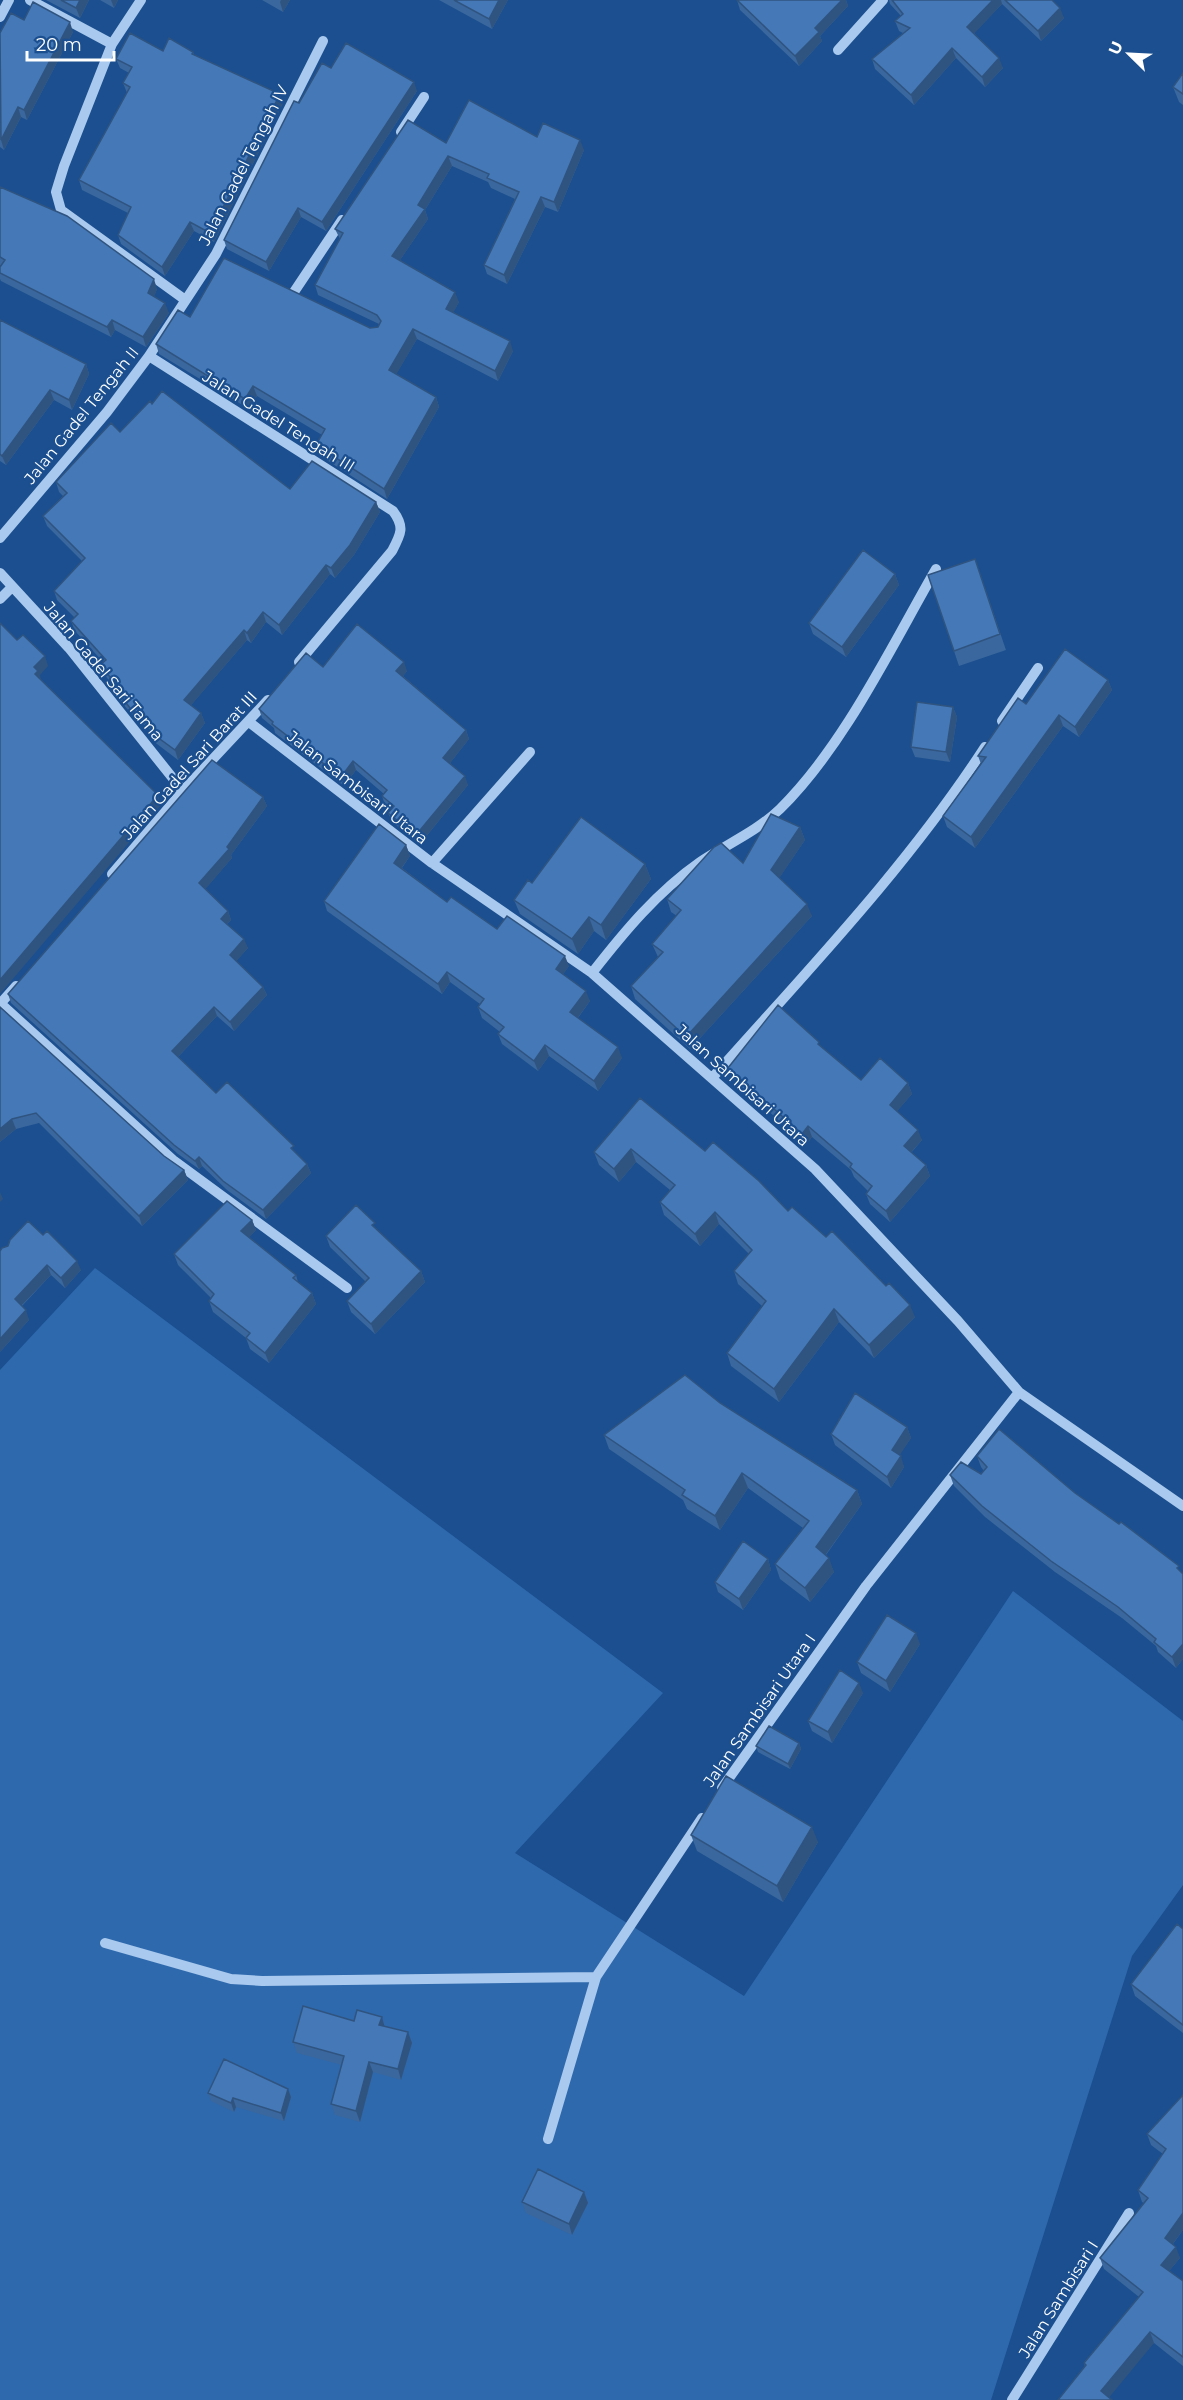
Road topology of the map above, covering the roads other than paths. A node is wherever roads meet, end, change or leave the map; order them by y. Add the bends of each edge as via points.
1 (9, 0) edge
2 (30, 0) edge
3 (141, 0) edge
4 (883, 0) edge
5 (0, 17) edge
6 (324, 41) dead end
7 (112, 44) junction
8 (838, 50) dead end
9 (424, 96) dead end
10 (392, 146) edge
11 (346, 214) edge
12 (294, 292) edge
13 (184, 299) junction
14 (149, 357) junction
15 (0, 538) edge
16 (936, 569) dead end
17 (0, 573) edge
18 (12, 587) junction
19 (0, 598) edge
20 (294, 668) edge
21 (1038, 668) dead end
22 (279, 686) edge
23 (249, 722) junction
24 (998, 728) edge
25 (992, 738) edge
26 (530, 752) dead end
27 (183, 791) junction
28 (432, 863) junction
29 (106, 881) edge
30 (592, 973) junction
31 (23, 979) edge
32 (0, 1004) edge
33 (713, 1077) junction
34 (346, 1288) dead end
35 (1019, 1392) junction
36 (1183, 1506) edge
37 (105, 1943) dead end
38 (596, 1977) junction
39 (548, 2139) dead end
40 (1129, 2213) dead end
41 (1012, 2400) edge

1 - 5 street
2 - 7 street
3 - 7 street
4 - 8 street
6 - 13 street, Jalan Gadel Tengah IV via 220,257
7 - 13 street via 64,166 57,201 61,210
9 - 10 street
11 - 12 street
13 - 14 street, Jalan Gadel Tengah II
14 - 15 street, Jalan Gadel Tengah II
14 - 20 street, Jalan Gadel Tengah III via 393,511 402,523 392,550
16 - 30 street via 861,700 799,790 753,832 700,863 645,908
17 - 18 street, Jalan Gadel Sari Tama
18 - 19 street
18 - 27 street, Jalan Gadel Sari Tama via 69,648
21 - 24 street
22 - 23 street, Jalan Gadel Sari Barat III
23 - 27 street, Jalan Gadel Sari Barat III
23 - 28 street, Jalan Sambisari Utara
25 - 33 street via 892,876
26 - 28 street
27 - 29 street, Jalan Gadel Sari Barat III
28 - 30 street, Jalan Sambisari Utara
30 - 33 street, Jalan Sambisari Utara
31 - 32 street
32 - 34 street via 173,1160
33 - 35 street, Jalan Sambisari Utara via 815,1169
35 - 36 street, Jalan Sambisari Utara
35 - 38 street, Jalan Sambisari Utara I via 866,1586 714,1800
37 - 38 street via 231,1978 262,1981
38 - 39 street, Jalan Sambisari Utara I
40 - 41 street, Jalan Sambisari I

